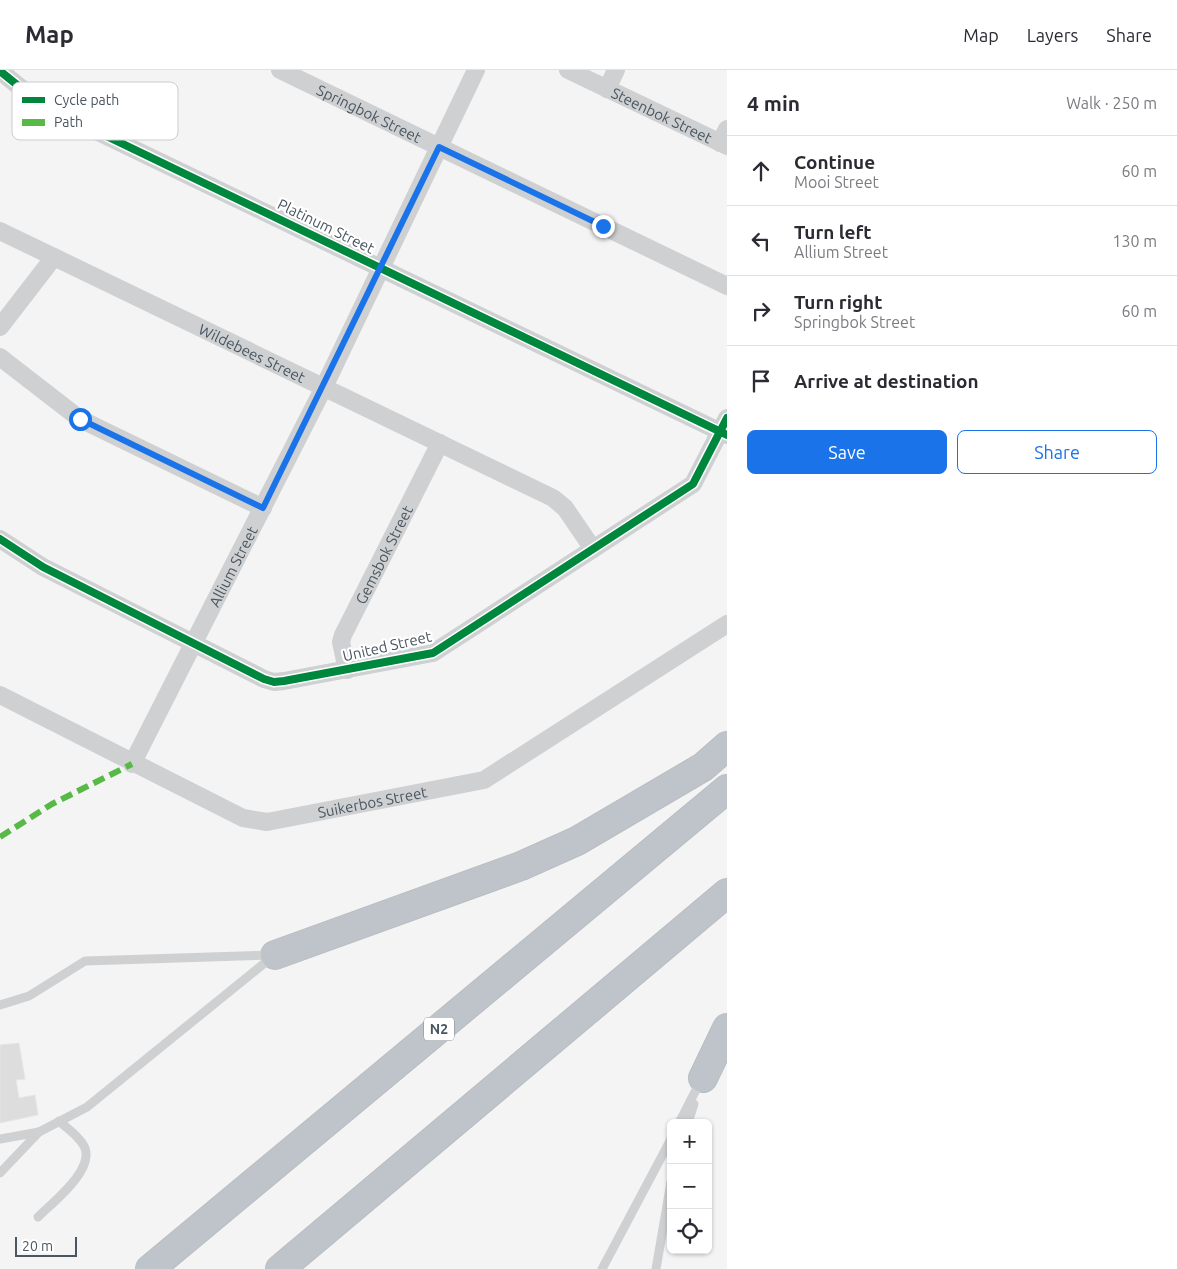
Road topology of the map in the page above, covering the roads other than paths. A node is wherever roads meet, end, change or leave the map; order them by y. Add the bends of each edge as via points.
1 (280, 70) edge
2 (476, 70) edge
3 (568, 70) edge
4 (616, 70) edge
5 (0, 72) edge
6 (13, 82) edge
7 (607, 89) junction
8 (725, 139) edge
9 (115, 140) edge
10 (439, 147) junction
11 (0, 230) edge
12 (54, 257) junction
13 (381, 268) junction
14 (727, 286) edge
15 (0, 327) edge
16 (0, 357) edge
17 (324, 387) junction
18 (725, 428) edge
19 (440, 443) junction
20 (263, 508) junction
21 (0, 539) edge
22 (593, 549) junction
23 (727, 624) edge
24 (194, 643) junction
25 (348, 670) junction
26 (0, 695) edge
27 (727, 746) edge
28 (132, 764) junction
29 (727, 789) edge
30 (727, 893) edge
31 (275, 955) junction
32 (0, 1005) edge
33 (727, 1028) edge
34 (703, 1078) junction
35 (681, 1119) edge
36 (689, 1119) edge
37 (59, 1120) junction
38 (39, 1132) junction
39 (0, 1139) edge
40 (667, 1147) edge
41 (0, 1173) edge
42 (667, 1205) edge
43 (38, 1217) dead end
44 (150, 1269) edge
45 (280, 1269) edge
46 (602, 1269) edge
47 (656, 1269) edge

1 - 10 street, Springbok Street
2 - 10 street, Allium Street
3 - 7 street, Steenbok Street
4 - 7 street
5 - 6 street, Platinum Street
7 - 8 street, Steenbok Street
9 - 13 street, Platinum Street
10 - 13 street, Allium Street
10 - 14 street, Springbok Street
11 - 12 street, Wildebees Street
12 - 15 street
12 - 17 street, Wildebees Street
13 - 17 street, Allium Street
13 - 18 street, Platinum Street
16 - 20 street via 80,419
17 - 19 street, Wildebees Street
17 - 20 street, Allium Street
18 - 22 street, United Street via 693,484
19 - 22 street, Wildebees Street via 553,498 565,508
19 - 25 street, Gemsbok Street via 343,635 341,642
20 - 24 street, Allium Street
21 - 24 street, United Street via 43,567
22 - 25 street, United Street via 434,653
23 - 28 street, Suikerbos Street via 484,780 256,822
24 - 25 street, United Street via 274,682
24 - 28 street, Allium Street
26 - 28 street, Suikerbos Street
27 - 31 highway via 703,767 577,841 521,866
29 - 44 highway, N2
30 - 45 highway
31 - 32 lane via 85,962 29,996
31 - 37 lane via 87,1107
33 - 34 highway
34 - 35 lane
34 - 36 lane
37 - 38 lane
37 - 43 lane via 82,1142 87,1160 81,1173
38 - 39 lane
38 - 41 lane
40 - 46 lane
42 - 47 lane

